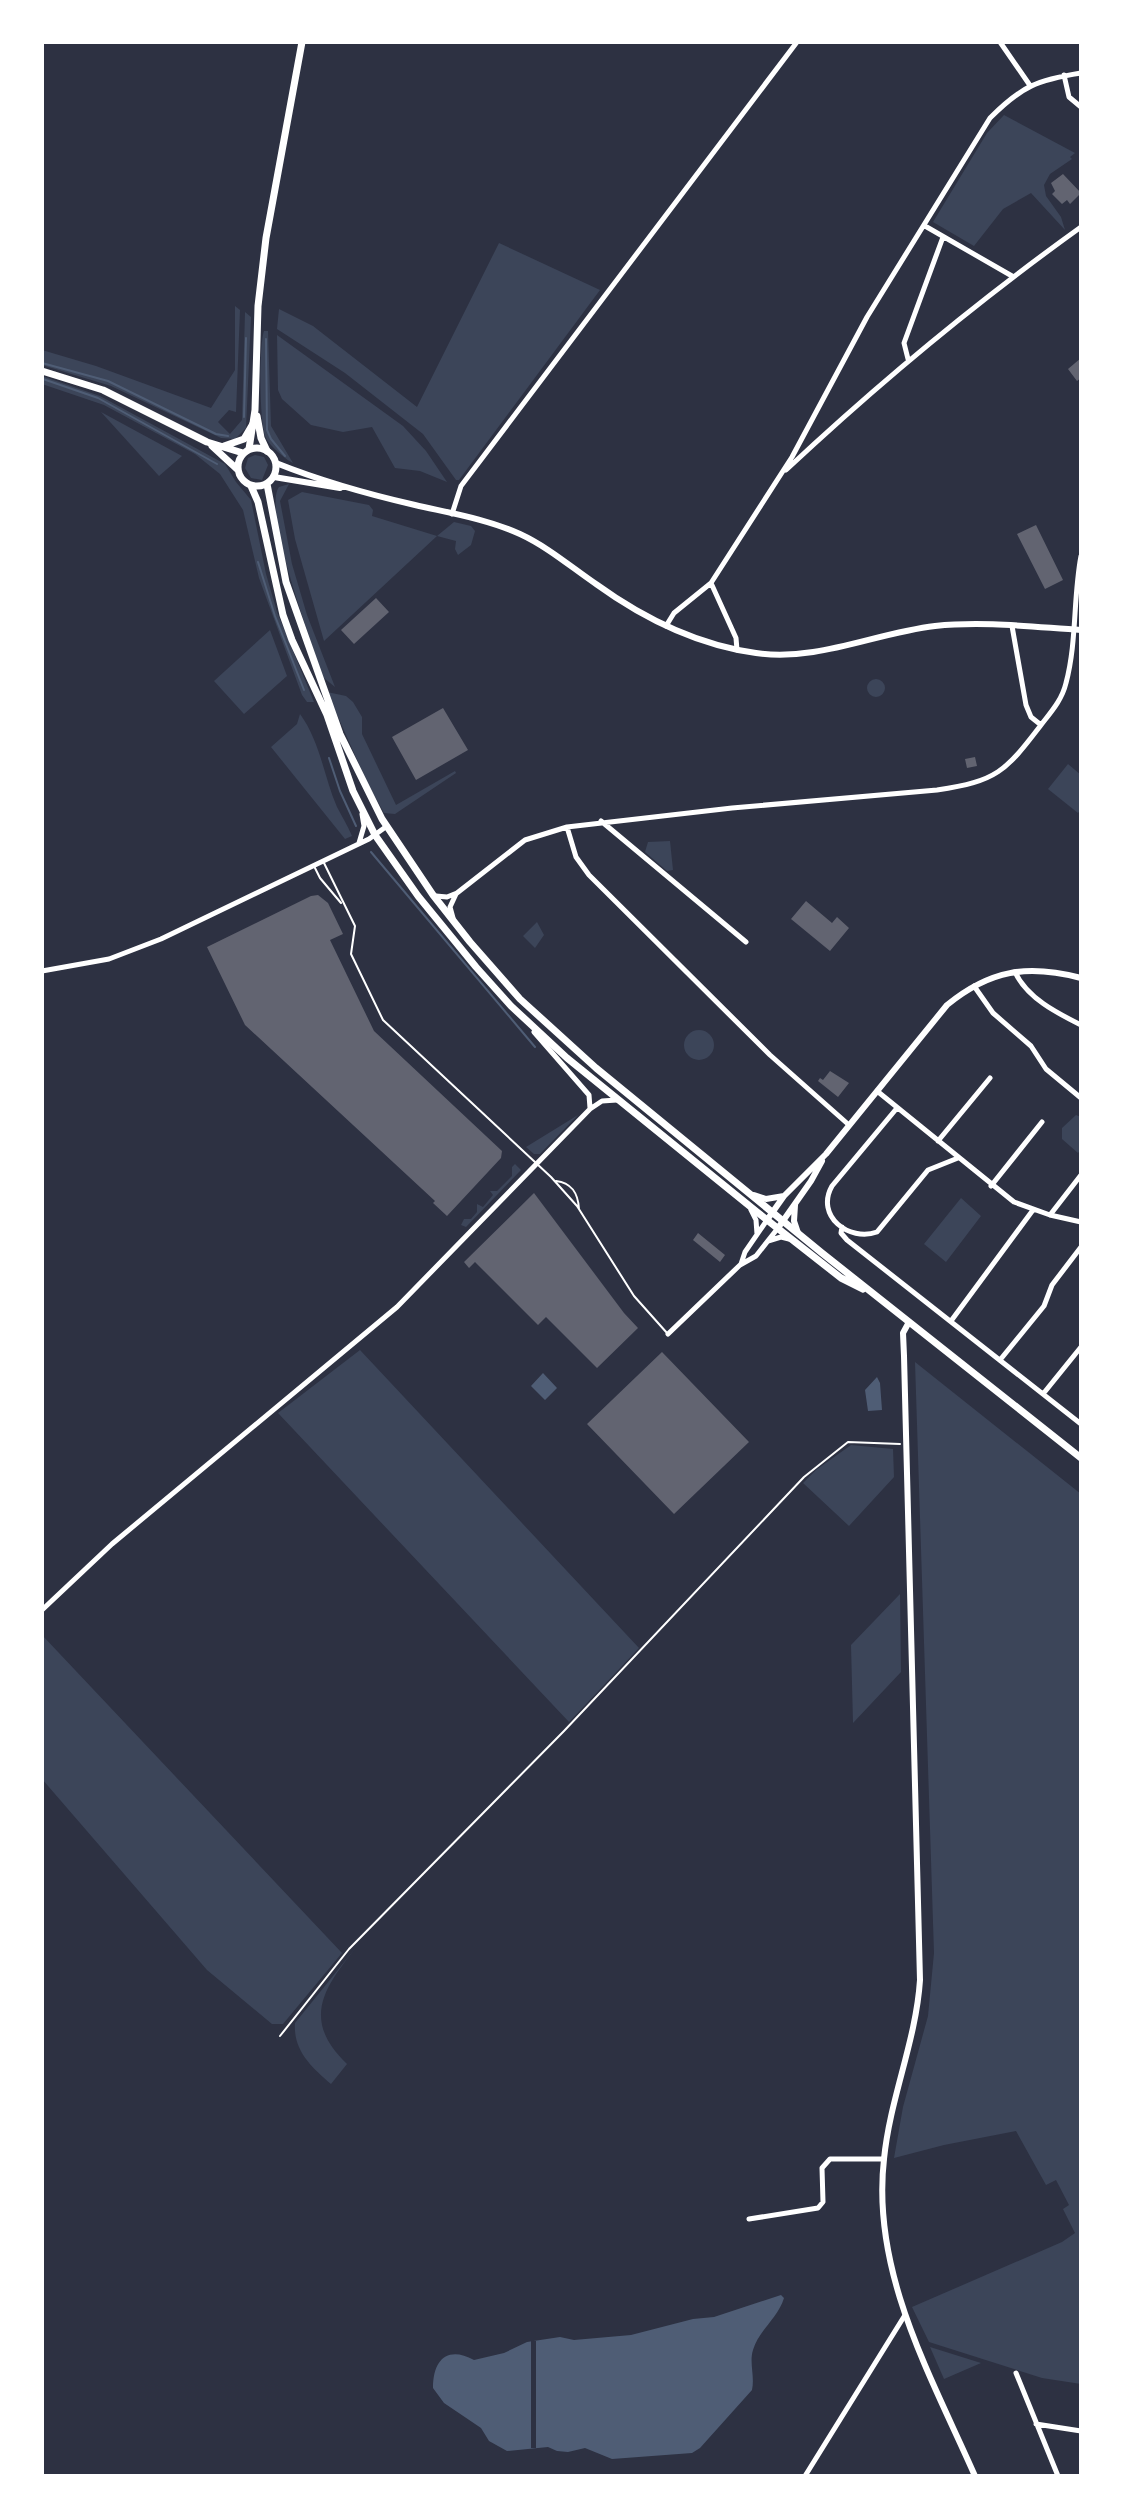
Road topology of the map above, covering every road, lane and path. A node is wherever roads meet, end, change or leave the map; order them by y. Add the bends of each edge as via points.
1 (302, 42) edge
2 (797, 42) edge
3 (1000, 42) edge
4 (1081, 73) edge
5 (1064, 75) junction
6 (1029, 84) junction
7 (1081, 107) edge
8 (925, 226) junction
9 (1081, 227) edge
10 (943, 237) junction
11 (1012, 276) junction
12 (909, 359) junction
13 (42, 371) edge
14 (255, 410) junction
15 (254, 422) junction
16 (207, 442) junction
17 (220, 446) junction
18 (246, 451) junction
19 (267, 451) junction
20 (276, 463) junction
21 (238, 470) junction
22 (779, 476) junction
23 (270, 480) junction
24 (251, 486) junction
25 (344, 488) junction
26 (452, 514) junction
27 (1081, 556) edge
28 (711, 583) junction
29 (666, 626) junction
30 (1012, 626) junction
31 (1077, 629) edge
32 (737, 650) junction
33 (1041, 725) junction
34 (361, 809) junction
35 (601, 821) junction
36 (387, 826) junction
37 (567, 827) junction
38 (375, 835) junction
39 (359, 843) junction
40 (323, 860) junction
41 (313, 864) junction
42 (457, 893) junction
43 (433, 895) junction
44 (344, 907) junction
45 (454, 922) junction
46 (746, 942) dead end
47 (42, 971) edge
48 (1015, 972) junction
49 (1081, 978) edge
50 (974, 986) junction
51 (522, 1017) junction
52 (1081, 1025) edge
53 (990, 1078) dead end
54 (876, 1091) junction
55 (1081, 1098) edge
56 (617, 1100) junction
57 (897, 1108) junction
58 (590, 1109) junction
59 (1042, 1122) dead end
60 (849, 1125) junction
61 (938, 1141) junction
62 (826, 1154) junction
63 (958, 1158) junction
64 (538, 1164) junction
65 (1081, 1175) edge
66 (554, 1181) junction
67 (991, 1186) junction
68 (754, 1195) junction
69 (784, 1196) junction
70 (795, 1205) junction
71 (749, 1206) junction
72 (579, 1210) junction
73 (1033, 1210) junction
74 (773, 1212) junction
75 (1050, 1215) junction
76 (767, 1220) junction
77 (783, 1220) junction
78 (1081, 1222) edge
79 (842, 1227) junction
80 (778, 1228) junction
81 (757, 1234) junction
82 (795, 1236) junction
83 (767, 1241) junction
84 (1081, 1247) edge
85 (740, 1265) junction
86 (951, 1321) junction
87 (909, 1322) junction
88 (668, 1334) joint
89 (1081, 1347) edge
90 (1000, 1360) junction
91 (1043, 1394) junction
92 (1081, 1424) edge
93 (906, 1440) junction
94 (1081, 1458) edge
95 (42, 1610) edge
96 (280, 2036) dead end
97 (884, 2159) junction
98 (749, 2219) dead end
99 (905, 2315) junction
100 (1016, 2373) dead end
101 (1035, 2424) junction
102 (1081, 2431) edge
103 (805, 2476) edge
104 (975, 2476) edge
105 (1058, 2476) edge

1 - 14 main road via 266,238
2 - 26 street via 461,486
3 - 6 street
4 - 5 street
5 - 6 street
5 - 7 street via 1069,97
6 - 8 street via 990,118
8 - 10 street
8 - 22 street via 867,317
9 - 11 street
10 - 11 street
10 - 12 street via 904,343
11 - 12 street
12 - 22 street
13 - 16 main road via 103,390
14 - 15 main road
14 - 19 main road
15 - 17 main road via 244,439
15 - 18 main road
16 - 17 main road
16 - 21 main road
17 - 18 main road
18 - 19 main road
18 - 21 main road
19 - 20 main road
20 - 23 main road
20 - 25 street
21 - 24 main road
22 - 28 street
23 - 24 main road
23 - 25 street
23 - 36 main road via 293,604 340,734
24 - 34 main road via 283,615
25 - 26 street
26 - 29 street via 522,535
27 - 31 street
28 - 29 street
28 - 32 street
29 - 32 street
30 - 31 street
30 - 32 street via 936,626 809,653
30 - 33 street via 1026,705
31 - 33 street via 1067,682
33 - 35 street via 1010,764 967,786
34 - 38 main road
34 - 39 street
35 - 37 street
35 - 46 street
36 - 38 street
36 - 43 main road
37 - 42 street via 525,840
37 - 60 street via 576,857 589,875 770,1055
38 - 39 street
38 - 51 main road via 443,929
39 - 40 street
40 - 41 street
40 - 44 lane
41 - 44 lane
41 - 47 street via 161,939 109,959
42 - 43 street
42 - 45 street via 450,907
43 - 45 main road
44 - 64 lane via 355,926 351,954 383,1020
45 - 68 main road via 508,986 569,1045
48 - 49 street
48 - 50 street
48 - 52 street via 1024,987 1056,1013
50 - 54 street via 947,1005
50 - 55 street via 1046,1069
51 - 56 main road
51 - 58 street via 589,1095
53 - 61 street
54 - 57 street
54 - 60 street
56 - 58 street
56 - 71 main road
57 - 61 street
57 - 79 street via 826,1197 827,1211
58 - 64 street
59 - 67 street
60 - 62 street
61 - 63 street
62 - 69 street
62 - 70 street
63 - 67 street
63 - 79 street via 928,1170 877,1232 859,1234
64 - 66 lane
64 - 95 street via 377,1325 112,1544
65 - 75 street
66 - 72 lane
66 - 72 lane via 566,1182 579,1195
67 - 73 street
68 - 69 street
68 - 74 main road
69 - 74 street
70 - 77 street
70 - 82 street
71 - 76 main road
71 - 81 street
72 - 88 lane via 634,1296
73 - 75 street
73 - 86 street
74 - 76 street
74 - 77 main road
75 - 78 street
76 - 80 main road
76 - 81 street
77 - 80 street
77 - 82 main road
79 - 86 street via 847,1240
80 - 82 main road
80 - 83 street
81 - 85 street
82 - 83 street
82 - 87 main road
83 - 85 street
84 - 90 street via 1055,1280 1044,1306
85 - 88 street
86 - 90 street
87 - 93 street via 903,1333
87 - 94 main road
89 - 91 street
90 - 91 street
91 - 92 street
93 - 96 path via 895,1445 848,1442 804,1477 349,1949
93 - 97 street via 920,1980
97 - 98 street via 830,2159 822,2168 823,2202 818,2208
97 - 99 street via 886,2246
99 - 103 street
99 - 104 street
100 - 101 street
101 - 102 street
101 - 105 street

